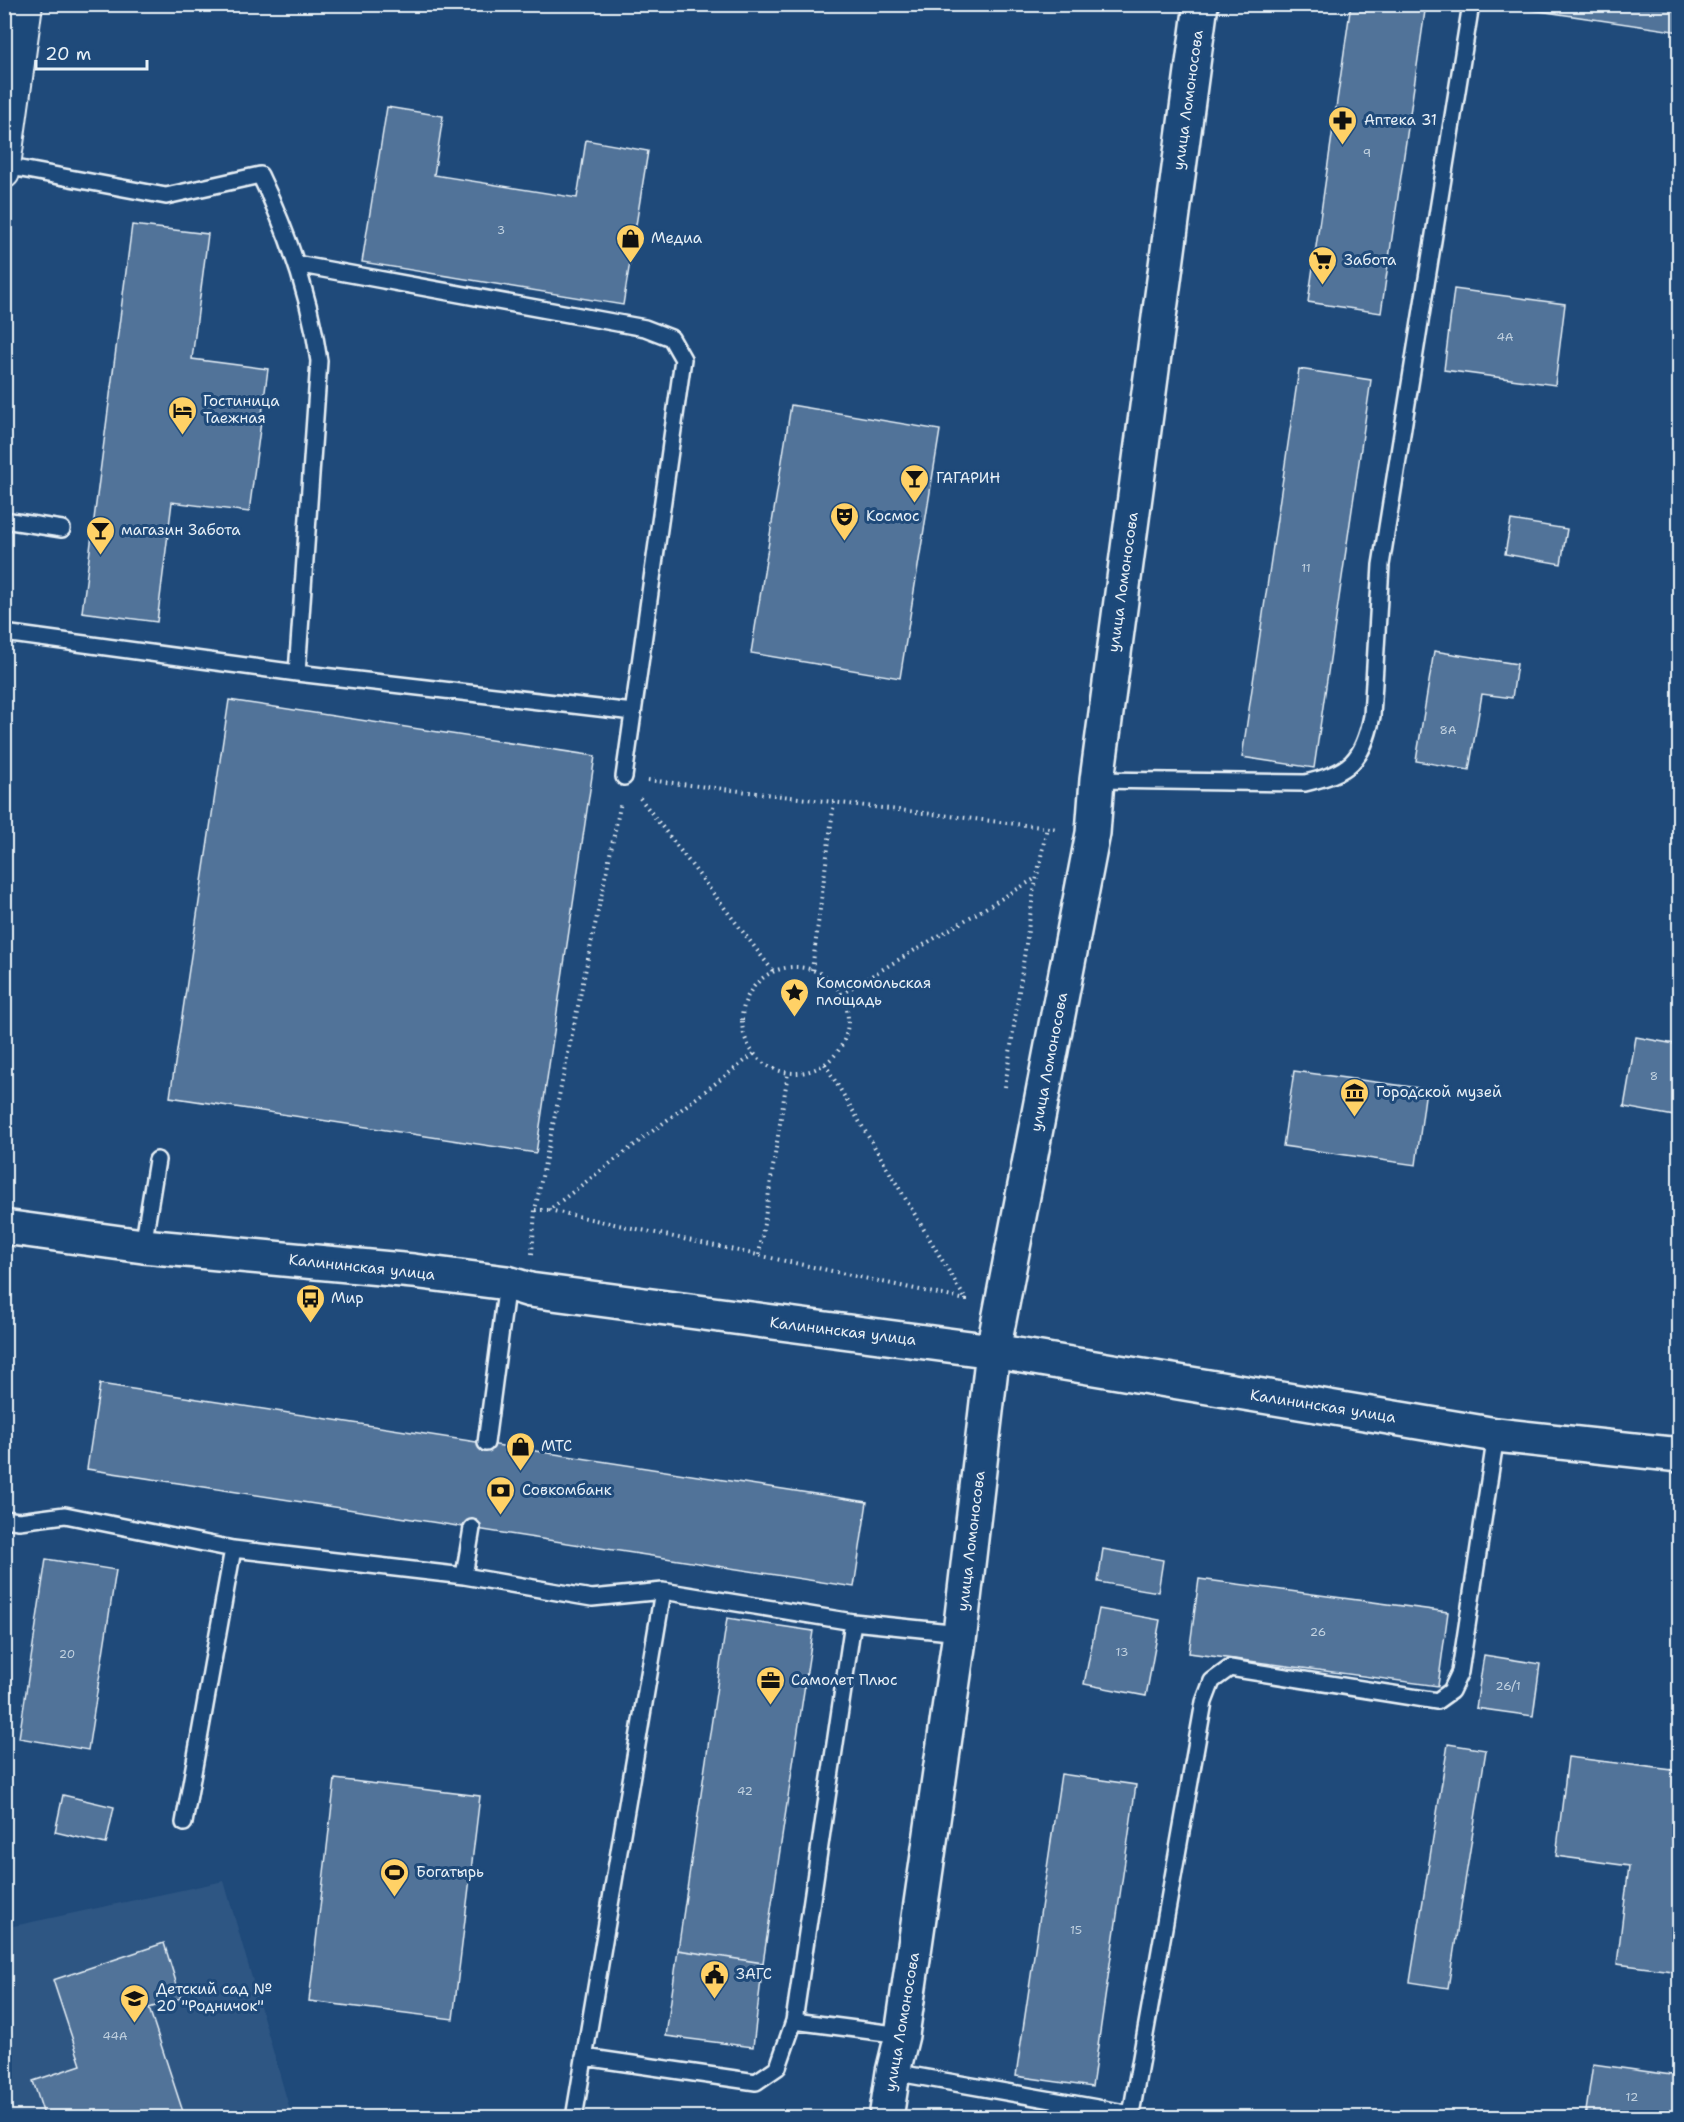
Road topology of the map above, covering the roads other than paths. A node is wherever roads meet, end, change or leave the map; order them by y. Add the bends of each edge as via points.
1 (27, 4) edge
2 (1201, 4) edge
3 (1471, 4) edge
4 (5, 170) edge
5 (296, 264) junction
6 (4, 520) edge
7 (62, 529) dead end
8 (4, 633) edge
9 (297, 673) junction
10 (633, 712) junction
11 (624, 777) road end
12 (1096, 780) junction
13 (157, 1160) dead end
14 (4, 1227) edge
15 (143, 1245) junction
16 (518, 1287) junction
17 (993, 1351) junction
18 (1496, 1435) junction
19 (486, 1443) dead end
20 (1680, 1455) edge
21 (4, 1519) edge
22 (472, 1528) dead end
23 (232, 1549) junction
24 (464, 1576) junction
25 (663, 1591) junction
26 (853, 1622) junction
27 (960, 1634) junction
28 (184, 1824) dead end
29 (794, 2021) junction
30 (902, 2035) junction
31 (584, 2058) junction
32 (893, 2072) junction
33 (1131, 2116) edge
34 (574, 2118) edge
35 (886, 2118) edge

1 - 4 street
2 - 12 main road, улица Ломоносова
3 - 12 lane via 1381,565 1372,716 1360,755 1345,770 1305,783
4 - 5 lane via 166,196 260,175
5 - 9 lane via 313,320 319,361
5 - 10 lane via 645,328 670,338 683,359
6 - 7 lane
8 - 9 lane
9 - 10 lane
10 - 11 lane
12 - 17 main road, улица Ломоносова via 1093,832
13 - 15 lane
14 - 15 main road, Калининская улица
15 - 16 main road, Калининская улица via 413,1271
16 - 17 main road, Калининская улица
16 - 19 lane
17 - 18 main road, Калининская улица
17 - 27 main road, улица Ломоносова
18 - 20 main road, Калининская улица
18 - 33 lane via 1460,1672 1451,1691 1437,1701 1230,1668 1212,1681 1204,1702
21 - 23 lane via 65,1515
22 - 24 lane
23 - 24 lane
23 - 28 lane
24 - 25 lane via 592,1598
25 - 26 lane
25 - 31 lane
26 - 27 lane
26 - 29 lane
27 - 30 main road, улица Ломоносова
29 - 30 lane
29 - 31 lane via 778,2067 756,2082
30 - 32 main road, улица Ломоносова
31 - 34 lane
32 - 33 lane
32 - 35 main road, улица Ломоносова

